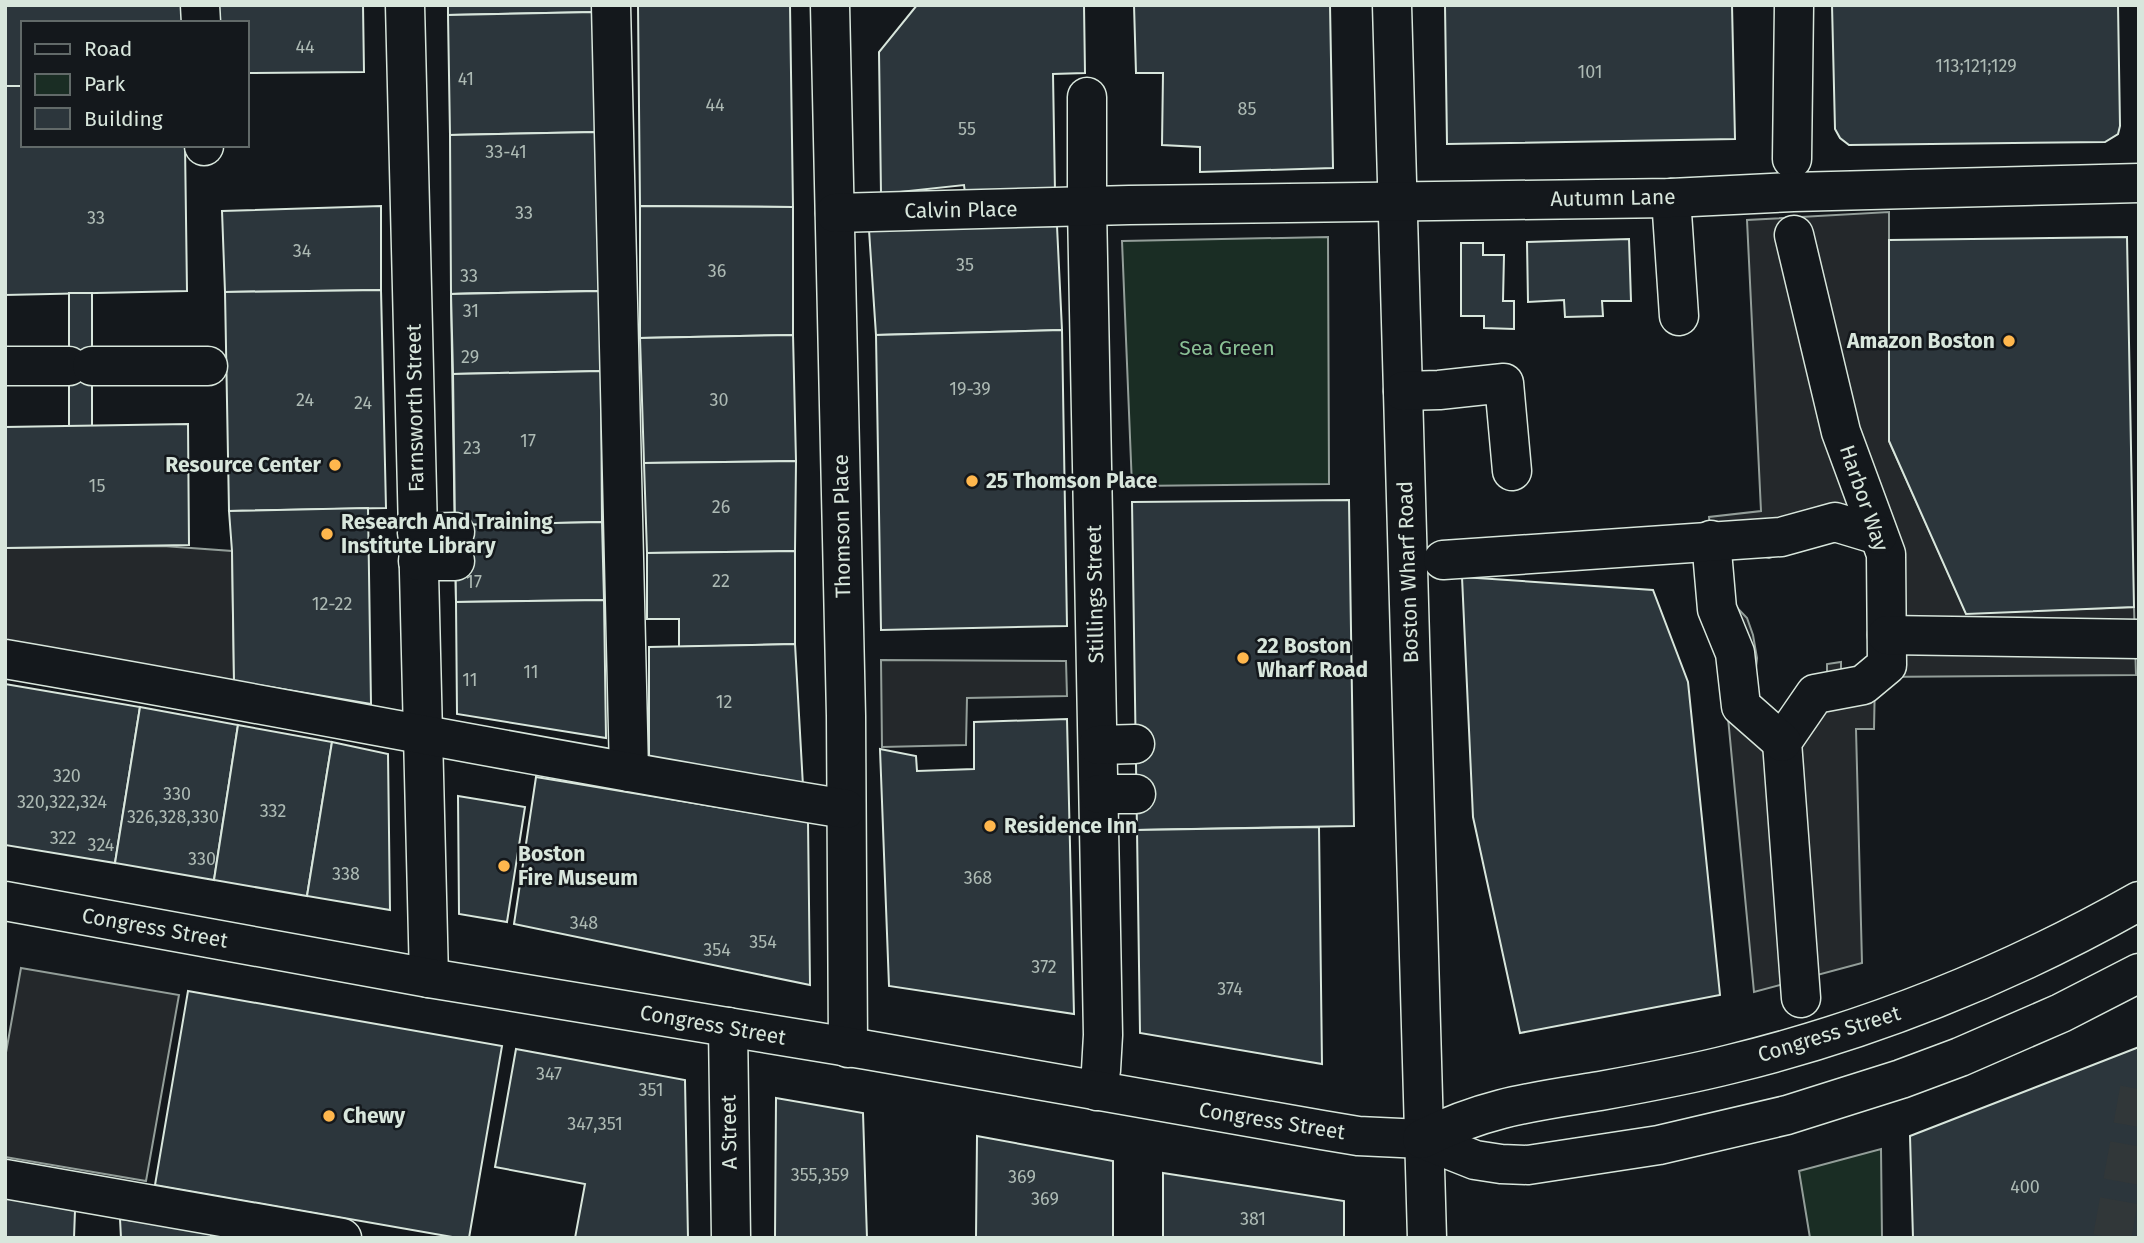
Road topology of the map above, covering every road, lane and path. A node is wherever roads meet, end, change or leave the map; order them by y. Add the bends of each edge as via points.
1 (405, 5) edge
2 (611, 5) edge
3 (830, 5) edge
4 (1392, 5) edge
5 (1794, 5) edge
6 (1087, 97) dead end
7 (1792, 159) dead end
8 (2139, 183) edge
9 (1671, 198) junction
10 (1398, 203) junction
11 (1087, 207) junction
12 (835, 213) junction
13 (1794, 235) dead end
14 (1679, 316) dead end
15 (5, 366) edge
16 (208, 366) dead end
17 (1403, 391) junction
18 (1513, 471) dead end
19 (417, 535) junction
20 (1878, 535) junction
21 (1711, 540) junction
22 (1443, 560) dead end
23 (1887, 635) junction
24 (2139, 639) edge
25 (5, 659) edge
26 (421, 736) junction
27 (1782, 742) junction
28 (629, 772) junction
29 (846, 809) junction
30 (2139, 901) edge
31 (7, 910) edge
32 (2139, 973) edge
33 (429, 978) junction
34 (1801, 998) dead end
35 (728, 1027) junction
36 (848, 1048) junction
37 (1097, 1091) junction
38 (1422, 1139) junction
39 (5, 1179) edge
40 (342, 1238) edge
41 (731, 1238) edge
42 (1427, 1238) edge

1 - 19 street, Farnsworth Street
2 - 28 street
3 - 12 street, Thomson Place
4 - 10 street, Boston Wharf Road
5 - 7 street
6 - 11 street, Stillings Street
8 - 9 street, Autumn Lane
9 - 10 street, Autumn Lane
9 - 14 street
10 - 11 street, Autumn Lane
10 - 17 street, Boston Wharf Road
11 - 12 street, Calvin Place
11 - 37 street, Stillings Street via 1117,769
12 - 29 street, Thomson Place
13 - 20 street, Harbor Way via 1842,432
15 - 16 street
17 - 18 street via 1504,383
17 - 38 street, Boston Wharf Road
19 - 19 street via 455,534
19 - 26 street, Farnsworth Street
20 - 21 street via 1835,522 1781,537
20 - 23 street, Harbor Way via 1885,554
21 - 22 street
21 - 27 street via 1717,609 1735,653 1741,706
23 - 24 street
23 - 27 street, Harbor Way via 1887,665 1863,685 1815,694
25 - 26 street
26 - 28 street
26 - 33 street, Farnsworth Street
27 - 34 street
28 - 29 street
29 - 36 street, Thomson Place
30 - 38 street, Congress Street via 1971,985 1854,1029 1703,1071 1508,1106
31 - 33 street, Congress Street
32 - 38 street, Congress Street via 1960,1057 1842,1099 1723,1132 1528,1164 1475,1160
33 - 35 street, Congress Street
35 - 36 street, Congress Street
35 - 41 street, A Street
36 - 37 street, Congress Street
37 - 38 street, Congress Street via 1358,1136
38 - 42 street, Boston Wharf Road
39 - 40 street

